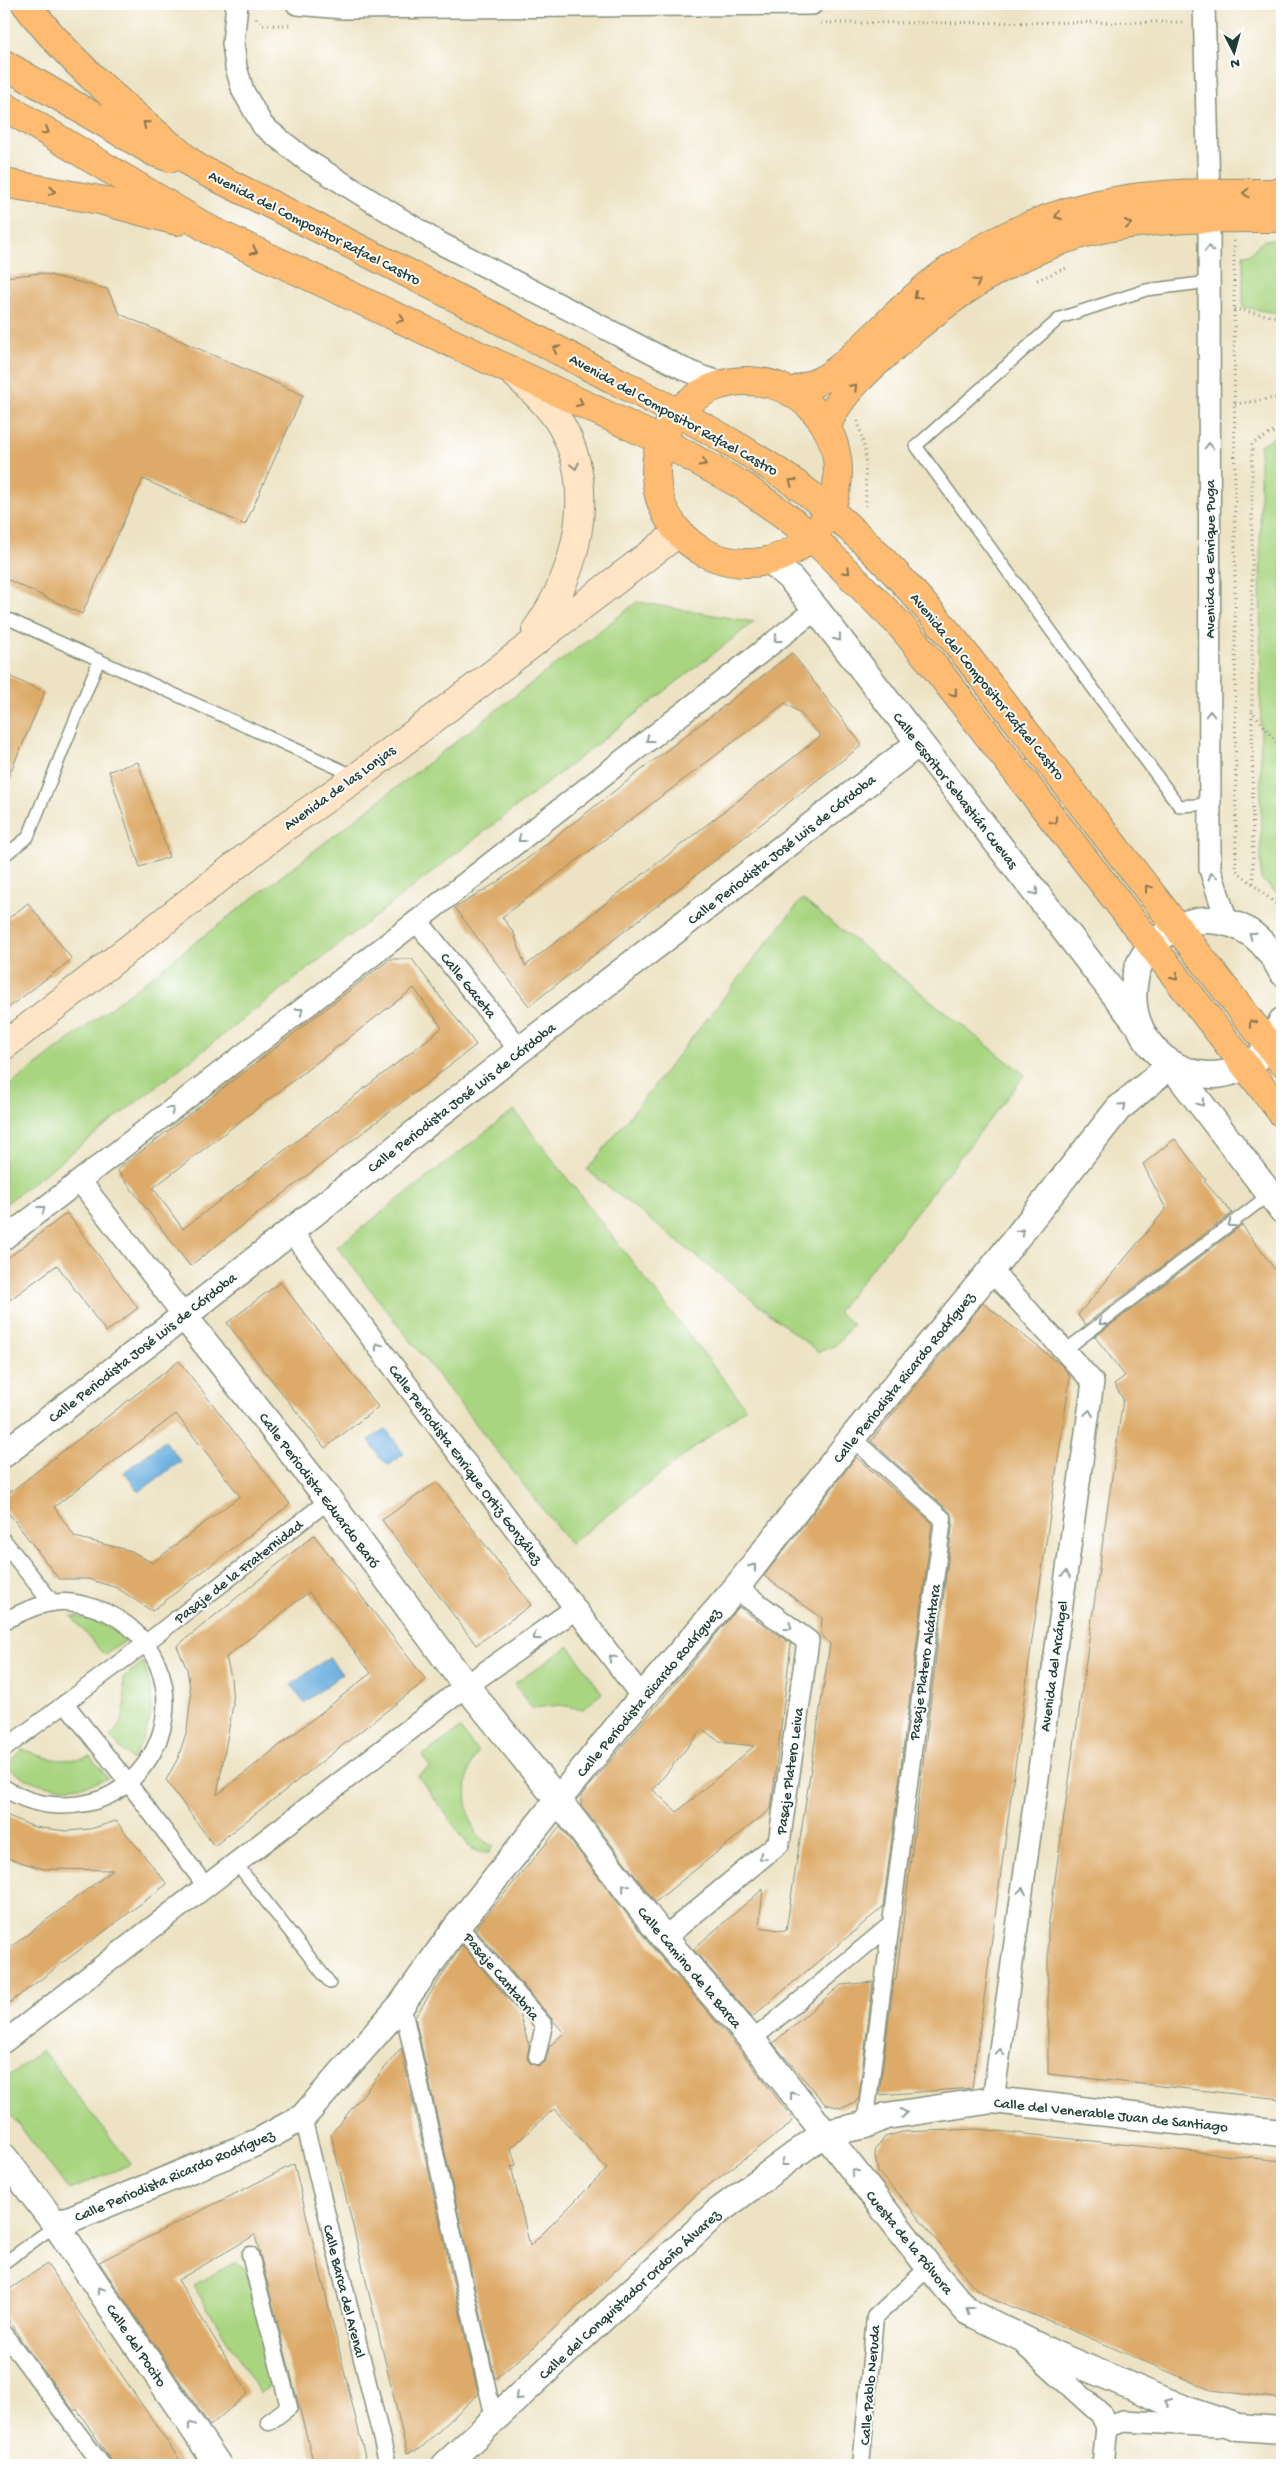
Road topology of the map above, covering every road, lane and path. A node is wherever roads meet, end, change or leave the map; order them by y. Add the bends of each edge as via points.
1 (26, 4) edge
2 (237, 4) edge
3 (296, 4) edge
4 (812, 4) edge
5 (1204, 4) edge
6 (460, 5) edge
7 (4, 64) edge
8 (4, 106) edge
9 (196, 167) junction
10 (4, 183) edge
11 (1282, 193) edge
12 (1209, 206) junction
13 (1282, 218) edge
14 (210, 230) junction
15 (1234, 234) dead end
16 (1209, 282) junction
17 (1234, 309) junction
18 (1282, 318) edge
19 (510, 370) junction
20 (724, 383) junction
21 (792, 392) junction
22 (1282, 397) edge
23 (1235, 404) junction
24 (676, 412) junction
25 (826, 427) junction
26 (1282, 427) edge
27 (660, 440) junction
28 (830, 512) junction
29 (678, 532) junction
30 (812, 537) junction
31 (772, 562) junction
32 (816, 609) junction
33 (4, 617) edge
34 (520, 651) junction
35 (98, 660) junction
36 (1252, 711) junction
37 (919, 743) junction
38 (1282, 749) edge
39 (357, 777) junction
40 (1210, 804) junction
41 (4, 856) edge
42 (1253, 884) junction
43 (1282, 909) edge
44 (417, 921) junction
45 (1227, 922) junction
46 (1178, 927) junction
47 (1151, 946) junction
48 (1282, 972) edge
49 (1135, 1021) junction
50 (1282, 1021) edge
51 (4, 1046) edge
52 (520, 1050) junction
53 (1276, 1054) edge
54 (1171, 1065) junction
55 (1246, 1066) junction
56 (1282, 1113) edge
57 (80, 1180) junction
58 (1276, 1202) edge
59 (291, 1231) junction
60 (4, 1239) edge
61 (991, 1270) junction
62 (184, 1316) junction
63 (1064, 1351) junction
64 (852, 1438) junction
65 (4, 1454) edge
66 (330, 1500) junction
67 (4, 1542) edge
68 (736, 1588) junction
69 (52, 1603) junction
70 (576, 1609) junction
71 (4, 1621) edge
72 (146, 1643) junction
73 (466, 1686) junction
74 (642, 1697) junction
75 (65, 1704) junction
76 (4, 1749) edge
77 (129, 1784) junction
78 (4, 1788) edge
79 (558, 1800) junction
80 (235, 1862) junction
81 (205, 1885) junction
82 (458, 1925) junction
83 (889, 1926) junction
84 (664, 1938) junction
85 (330, 1983) dead end
86 (402, 2004) junction
87 (752, 2040) junction
88 (4, 2042) edge
89 (537, 2056) dead end
90 (993, 2100) junction
91 (303, 2117) junction
92 (865, 2125) junction
93 (1282, 2133) edge
94 (823, 2134) junction
95 (4, 2157) edge
96 (56, 2225) junction
97 (250, 2255) dead end
98 (4, 2263) edge
99 (929, 2268) junction
100 (1011, 2333) junction
101 (4, 2334) edge
102 (494, 2419) junction
103 (268, 2422) dead end
104 (1107, 2427) junction
105 (1238, 2427) junction
106 (1282, 2430) edge
107 (102, 2465) edge
108 (218, 2465) edge
109 (388, 2465) edge
110 (444, 2465) edge
111 (861, 2465) edge
112 (1103, 2465) edge

9 -> 1 main road via 111,95
2 - 20 street via 233,43 236,67 243,91 262,126 306,160 436,241 684,369
3 - 6 street via 343,8
4 - 6 street
5 - 12 street, Avenida de Enrique Puga
7 - 9 main road via 154,152
8 -> 14 main road
24 -> 9 main road, Avenida del Compositor Rafael Castro
10 -> 14 main road via 100,200
11 -> 12 main road
12 - 13 main road
16 -> 12 street, Avenida de Enrique Puga
12 -> 21 main road via 1119,200 1070,212 1022,229 976,252 934,281 832,374
25 -> 12 main road via 838,404 900,342 969,286 1047,247 1122,225
14 -> 19 main road, Avenida del Compositor Rafael Castro
15 - 17 path
40 -> 16 street, Avenida de Enrique Puga
16 - 40 lane via 1146,290 1060,318 916,446 1179,806
17 - 18 path
17 - 23 path
19 -> 27 main road, Avenida del Compositor Rafael Castro
19 -> 34 main road via 536,393 561,425 569,443 579,488 578,535 566,575 543,621
20 - 21 main road via 759,382
20 - 24 main road
21 - 25 main road via 812,405
22 - 23 path
23 - 42 path via 1236,870
24 - 27 main road
28 -> 24 main road, Avenida del Compositor Rafael Castro via 782,475
25 - 28 main road via 837,455 840,475
26 - 36 path via 1252,444
27 - 29 main road via 657,486 665,510
27 -> 30 main road, Avenida del Compositor Rafael Castro via 762,498
28 - 30 main road
46 -> 28 main road, Avenida del Compositor Rafael Castro via 927,608
29 - 31 main road via 710,556 748,563
29 - 34 main road, Avenida de las Lonjas
30 - 31 main road
30 -> 47 main road, Avenida del Compositor Rafael Castro via 907,633
31 - 32 street, Calle Escritor Sebastián Cuevas
32 -> 37 street, Calle Escritor Sebastián Cuevas
32 -> 44 street
33 - 35 lane
34 - 39 main road, Avenida de las Lonjas
35 - 39 lane
35 - 41 lane via 28,837
36 - 38 path
36 - 42 path
37 -> 49 street, Calle Escritor Sebastián Cuevas
37 - 52 street, Calle Periodista José Luis de Córdoba
39 - 51 main road, Avenida de las Lonjas via 298,817
45 -> 40 street, Avenida de Enrique Puga via 1210,869
42 - 43 path
44 - 52 street, Calle Gaceta
57 -> 44 street
45 - 46 street via 1206,920
48 -> 45 street via 1271,950 1252,932
46 - 47 street
53 -> 46 main road, Avenida del Compositor Rafael Castro
47 - 49 street via 1135,978 1132,995
47 -> 55 main road, Avenida del Compositor Rafael Castro
49 - 54 street, Calle Escritor Sebastián Cuevas via 1156,1053
50 - 53 street
52 - 59 street, Calle Periodista José Luis de Córdoba
53 - 55 street
54 - 55 street via 1195,1073 1221,1074
54 -> 58 street
61 -> 54 street, Calle Periodista Ricardo Rodríguez via 1118,1109
55 - 56 main road, Avenida del Compositor Rafael Castro
60 -> 57 street
57 - 62 street, Calle Periodista Eduardo Baró
58 -> 63 lane
59 - 62 street, Calle Periodista José Luis de Córdoba
70 -> 59 street, Calle Periodista Enrique Ortiz González
61 - 63 street, Avenida del Arcángel
61 - 64 street, Calle Periodista Ricardo Rodríguez
62 - 65 street, Calle Periodista José Luis de Córdoba
62 - 66 street, Calle Periodista Eduardo Baró
90 -> 63 street, Avenida del Arcángel via 1093,1382
68 -> 64 street, Calle Periodista Ricardo Rodríguez
64 - 83 street, Pasaje Platero Alcántara via 944,1519
66 - 72 street, Pasaje de la Fraternidad
66 - 73 street, Calle Periodista Eduardo Baró
67 - 69 street
68 - 74 street, Calle Periodista Ricardo Rodríguez
68 -> 84 street, Pasaje Platero Leiva via 808,1641 779,1843
69 - 71 street via 30,1608
69 - 72 street via 94,1606 122,1620
70 -> 73 street
74 -> 70 street, Calle Periodista Enrique Ortiz González
72 - 75 street, Pasaje de la Fraternidad
72 - 77 street via 161,1670 167,1701 163,1732 150,1760
73 - 79 street, Calle Periodista Eduardo Baró
73 - 80 street
74 - 79 street, Calle Periodista Ricardo Rodríguez
75 - 76 street, Pasaje de la Fraternidad
75 - 77 street
77 - 78 street via 100,1800 68,1807 35,1803
77 - 81 street
79 - 82 street, Calle Periodista Ricardo Rodríguez
84 -> 79 street, Calle Camino de la Barca
80 - 81 street
80 - 85 lane
81 - 88 street
82 - 86 street, Calle Periodista Ricardo Rodríguez
82 - 89 street, Pasaje Cantabria via 544,2025
83 - 87 street
83 - 92 street, Pasaje Platero Alcántara
84 - 87 street, Calle Camino de la Barca
86 - 91 street, Calle Periodista Ricardo Rodríguez
86 - 102 street
94 -> 87 street, Calle Camino de la Barca
92 -> 90 street, Calle del Venerable Juan de Santiago via 886,2116
90 - 93 street, Calle del Venerable Juan de Santiago
91 - 96 street, Calle Periodista Ricardo Rodríguez via 258,2142
91 - 109 street, Calle Barca del Arenal
92 - 94 street, Calle del Venerable Juan de Santiago
99 -> 94 street, Cuesta de la Pólvora
94 -> 102 street, Calle del Conquistador Ordoño Álvarez via 716,2213
95 - 96 street, Calle del Pocito
96 - 98 lane
108 -> 96 street, Calle del Pocito
97 - 103 street via 289,2407
100 -> 99 street, Cuesta de la Pólvora via 967,2311
99 - 111 street, Calle Pablo Neruda via 876,2317
100 - 104 street, Cuesta de la Pólvora via 1101,2414
105 -> 100 street, Cuesta de la Pólvora via 1190,2411
101 - 107 street
102 - 110 street, Calle del Conquistador Ordoño Álvarez
104 - 105 street, Cuesta de la Pólvora via 1123,2421
104 - 112 street
105 - 106 street, Cuesta de la Pólvora

